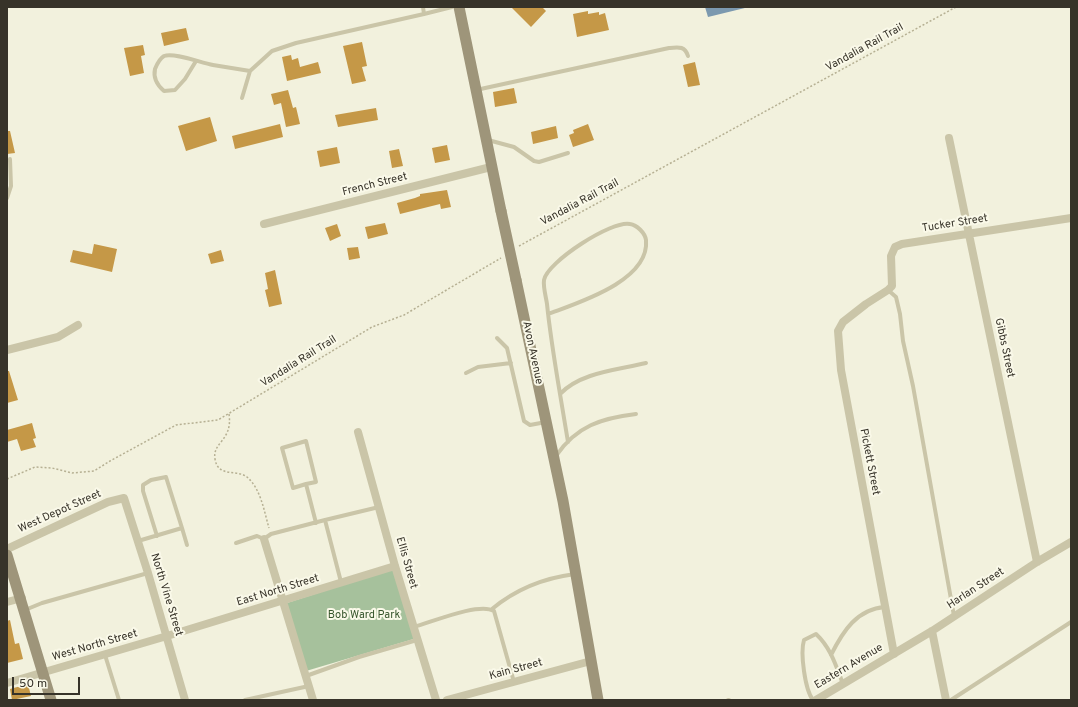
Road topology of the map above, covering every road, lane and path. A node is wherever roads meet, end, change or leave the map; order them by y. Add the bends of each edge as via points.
1 (423, 7) edge
2 (452, 7) edge
3 (459, 7) edge
4 (956, 7) edge
5 (424, 14) junction
6 (688, 56) dead end
7 (196, 61) junction
8 (250, 71) junction
9 (476, 90) junction
10 (242, 98) dead end
11 (950, 138) dead end
12 (486, 140) junction
13 (568, 153) dead end
14 (10, 159) dead end
15 (491, 167) junction
16 (7, 198) edge
17 (1071, 218) edge
18 (264, 224) dead end
19 (970, 232) junction
20 (514, 250) dead end
21 (502, 258) dead end
22 (885, 292) junction
23 (548, 314) junction
24 (78, 325) dead end
25 (497, 338) dead end
26 (7, 350) edge
27 (511, 363) junction
28 (646, 363) dead end
29 (466, 373) dead end
30 (560, 394) junction
31 (636, 414) dead end
32 (546, 422) junction
33 (358, 432) dead end
34 (568, 442) junction
35 (554, 460) junction
36 (7, 479) edge
37 (306, 484) junction
38 (124, 498) joint
39 (379, 507) junction
40 (325, 520) junction
41 (316, 523) junction
42 (182, 528) junction
43 (157, 536) junction
44 (264, 539) junction
45 (138, 541) junction
46 (1071, 542) edge
47 (236, 543) dead end
48 (187, 545) dead end
49 (7, 549) edge
50 (7, 554) edge
51 (1037, 562) junction
52 (395, 566) junction
53 (148, 573) junction
54 (575, 574) junction
55 (341, 583) junction
56 (22, 598) junction
57 (283, 600) junction
58 (7, 602) edge
59 (885, 607) junction
60 (492, 609) junction
61 (25, 610) junction
62 (954, 616) junction
63 (1071, 622) edge
64 (414, 627) junction
65 (932, 631) junction
66 (167, 636) junction
67 (418, 640) junction
68 (894, 654) junction
69 (105, 655) junction
70 (831, 655) junction
71 (590, 661) junction
72 (42, 672) junction
73 (306, 676) junction
74 (514, 682) junction
75 (7, 683) edge
76 (843, 684) junction
77 (309, 686) junction
78 (51, 700) edge
79 (119, 700) edge
80 (185, 700) edge
81 (246, 700) edge
82 (313, 700) edge
83 (436, 700) edge
84 (447, 700) edge
85 (598, 700) edge
86 (814, 700) edge
87 (946, 700) edge
88 (951, 700) edge

1 - 5 lane
2 - 5 lane
3 - 9 main road, Avon Avenue
4 - 20 path, Vandalia Rail Trail
5 - 8 lane via 296,43 272,51
6 - 9 lane via 680,47 669,48
7 - 7 lane via 170,55 163,57 155,70 156,82 164,90 175,90
7 - 8 lane
8 - 10 lane
9 - 12 main road, Avon Avenue
11 - 19 street, Gibbs Street
12 - 13 lane via 514,146 539,162
12 - 15 main road, Avon Avenue
14 - 16 lane via 11,186
15 - 18 street, French Street
15 - 32 main road, Avon Avenue, bridge
17 - 19 street, Tucker Street
19 - 22 street, Tucker Street via 895,247 891,256 892,286
19 - 51 street, Gibbs Street
21 - 36 path, Vandalia Rail Trail via 404,315 372,327 218,420 176,425 94,472 72,473 35,467
22 - 59 street, Pickett Street via 843,322 838,331 838,351
22 - 62 lane via 896,297 900,314
23 - 23 lane via 544,279 554,264 619,223 630,224 640,229 646,238 646,251 630,273 597,295
23 - 30 lane
24 - 26 street via 58,337
25 - 27 lane via 507,348
27 - 29 lane via 478,367
27 - 32 lane via 524,420 530,425
28 - 30 lane via 589,376 576,381
30 - 34 lane
31 - 34 lane via 597,421
32 - 35 main road, Avon Avenue
33 - 39 street, Ellis Street
34 - 35 lane
35 - 54 main road, Avon Avenue
37 - 37 lane via 292,488 282,448 306,441 316,482
37 - 41 lane
38 - 45 street, North Vine Street
38 - 49 street, West Depot Street via 108,502
39 - 40 lane
39 - 52 street, Ellis Street
40 - 41 lane
40 - 55 lane
41 - 44 lane via 271,534
42 - 43 lane
42 - 43 lane via 166,477 151,480 143,485 143,491
42 - 48 lane
43 - 45 lane
44 - 47 lane via 257,536
44 - 57 street
45 - 53 street, North Vine Street
46 - 51 street, Harlan Street
50 - 56 main road
51 - 62 street, Harlan Street
52 - 55 street, East North Street
52 - 64 street, Ellis Street
53 - 61 lane
53 - 66 street, North Vine Street
54 - 60 lane via 559,576 522,589
54 - 71 main road, Avon Avenue
55 - 57 street, East North Street
56 - 58 street
56 - 61 main road
57 - 66 street, East North Street
57 - 73 street
59 - 68 street, Pickett Street
59 - 70 lane via 864,613 853,621
60 - 64 lane via 476,609
60 - 74 lane
61 - 72 main road
62 - 65 street, Harlan Street
63 - 88 lane
64 - 67 street, Ellis Street
65 - 68 street, Harlan Street
65 - 87 street
66 - 69 street, West North Street
66 - 80 street, North Vine Street
67 - 73 lane
67 - 83 street, Ellis Street
68 - 76 street, Eastern Avenue
69 - 72 street, West North Street
69 - 79 lane
70 - 76 lane
70 - 86 lane via 816,634 804,640 801,647 808,694
71 - 74 street, Kain Street
71 - 85 main road, Avon Avenue
72 - 75 street, West North Street
72 - 78 main road
73 - 77 street
74 - 84 street, Kain Street
76 - 86 street, Eastern Avenue
77 - 81 lane
77 - 82 street

